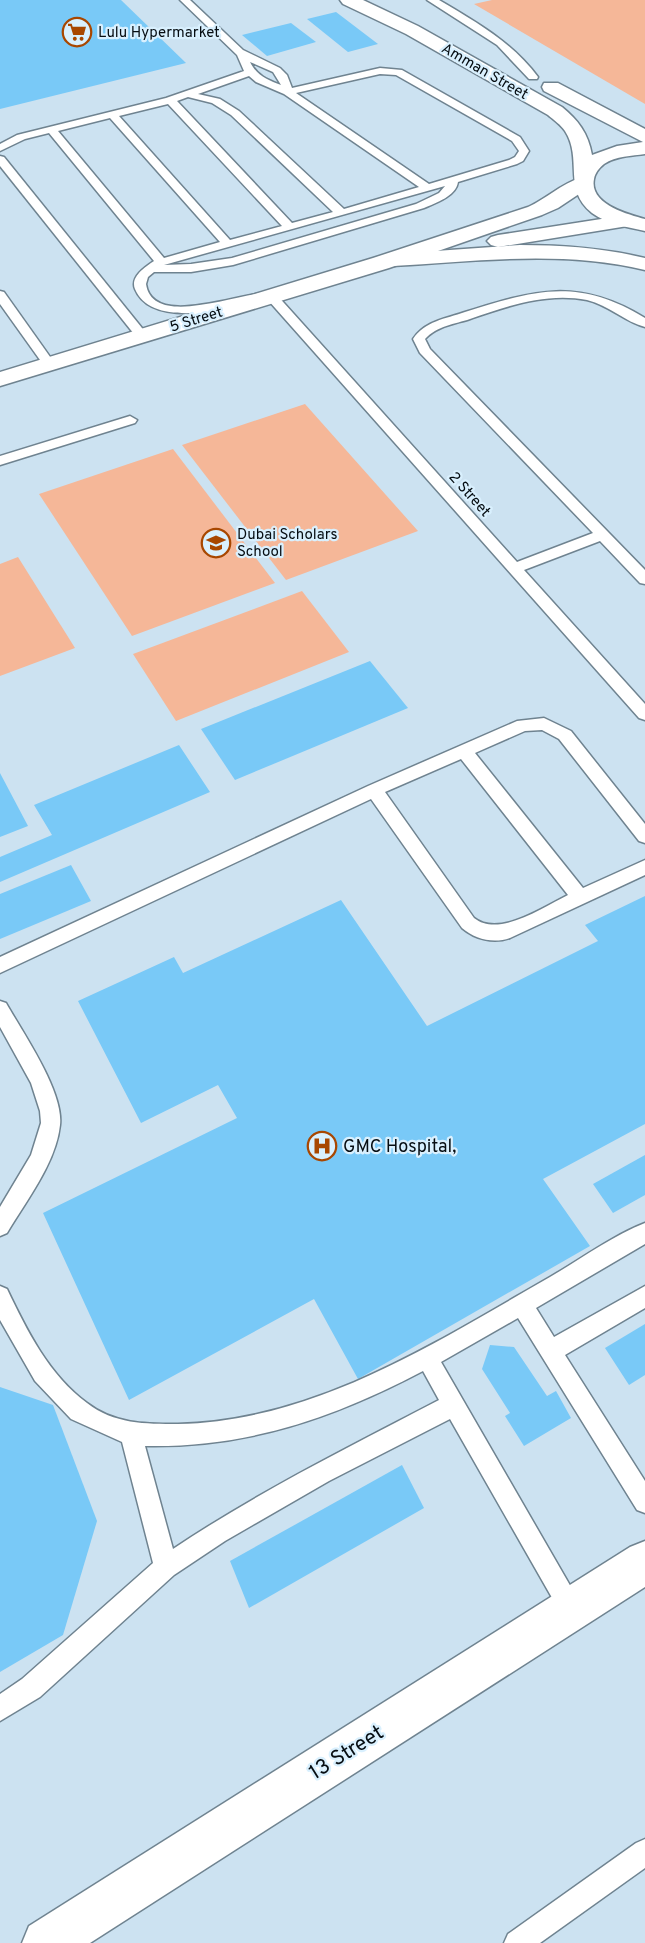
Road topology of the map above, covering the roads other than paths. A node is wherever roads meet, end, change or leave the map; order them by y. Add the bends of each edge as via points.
1 (185, 0) edge
2 (349, 0) edge
3 (362, 0) edge
4 (428, 8) edge
5 (387, 17) junction
6 (243, 54) junction
7 (250, 72) junction
8 (288, 92) junction
9 (190, 95) junction
10 (170, 100) junction
11 (112, 114) junction
12 (52, 130) junction
13 (645, 137) edge
14 (0, 148) edge
15 (645, 148) edge
16 (0, 159) edge
17 (582, 179) junction
18 (458, 180) junction
19 (427, 188) junction
20 (340, 213) junction
21 (639, 224) edge
22 (289, 226) junction
23 (226, 242) junction
24 (393, 260) junction
25 (161, 262) junction
26 (645, 264) edge
27 (148, 270) junction
28 (0, 295) edge
29 (271, 296) junction
30 (645, 323) edge
31 (142, 336) junction
32 (49, 364) junction
33 (0, 379) edge
34 (130, 420) dead end
35 (0, 461) edge
36 (602, 535) junction
37 (514, 568) junction
38 (645, 579) edge
39 (645, 714) edge
40 (464, 752) junction
41 (374, 790) junction
42 (645, 836) edge
43 (645, 867) edge
44 (581, 898) junction
45 (0, 965) edge
46 (0, 1009) edge
47 (0, 1226) edge
48 (645, 1233) edge
49 (0, 1296) edge
50 (645, 1296) edge
51 (522, 1305) junction
52 (5, 1321) edge
53 (551, 1351) junction
54 (427, 1358) junction
55 (453, 1404) junction
56 (131, 1434) junction
57 (645, 1502) edge
58 (645, 1562) edge
59 (166, 1567) junction
60 (571, 1609) junction
61 (0, 1709) edge
62 (645, 1852) edge
63 (46, 1943) edge
64 (517, 1943) edge

1 - 6 lane
2 - 5 street, Amman Street
3 - 5 lane
4 - 13 street, Amman Street via 458,38
5 - 17 street, Amman Street via 572,123 578,134
6 - 7 lane
6 - 8 lane via 276,70
7 - 8 lane
7 - 9 lane
8 - 18 lane via 392,70 523,147 522,155 513,162
8 - 19 lane
9 - 10 lane
9 - 20 lane via 216,101 236,113
10 - 11 lane
10 - 22 lane
11 - 12 lane
11 - 23 lane
12 - 14 lane via 11,141
12 - 25 lane
15 - 17 street, 5 Street via 615,151 601,157 589,165
16 - 31 lane
17 - 21 street via 590,201 600,209
17 - 24 street, 5 Street via 534,212
18 - 19 lane
18 - 27 lane via 443,195 420,206 244,258
19 - 20 lane
20 - 22 lane
21 - 24 street, 5 Street via 576,227
22 - 23 lane
23 - 25 lane
24 - 26 street via 543,251 592,254
24 - 29 street, 5 Street
25 - 27 lane
27 - 29 lane via 140,280 141,291 164,307 202,309
28 - 32 lane
29 - 31 street, 5 Street
29 - 37 lane, 2 Street
30 - 36 lane via 596,298 547,294 445,323 429,329 419,339 419,345
31 - 32 street, 5 Street
32 - 33 street, 5 Street
34 - 35 lane
36 - 37 lane
36 - 38 lane
37 - 39 lane, 2 Street
40 - 41 lane
40 - 42 lane via 523,725 544,724 554,728 565,735
40 - 44 lane
41 - 44 lane via 468,923 479,932 504,933
41 - 45 lane
43 - 44 lane
46 - 47 lane via 49,1102 51,1122 47,1143
48 - 51 lane
49 - 52 lane
50 - 53 lane
51 - 53 lane
51 - 54 lane
52 - 56 lane via 50,1386 81,1413
53 - 57 lane
54 - 55 lane
54 - 56 lane via 346,1398 253,1427 192,1436
55 - 59 lane via 321,1473
55 - 60 lane
56 - 59 lane
58 - 60 street, 13 Street
59 - 61 lane via 31,1688
60 - 63 street, 13 Street
62 - 64 lane

